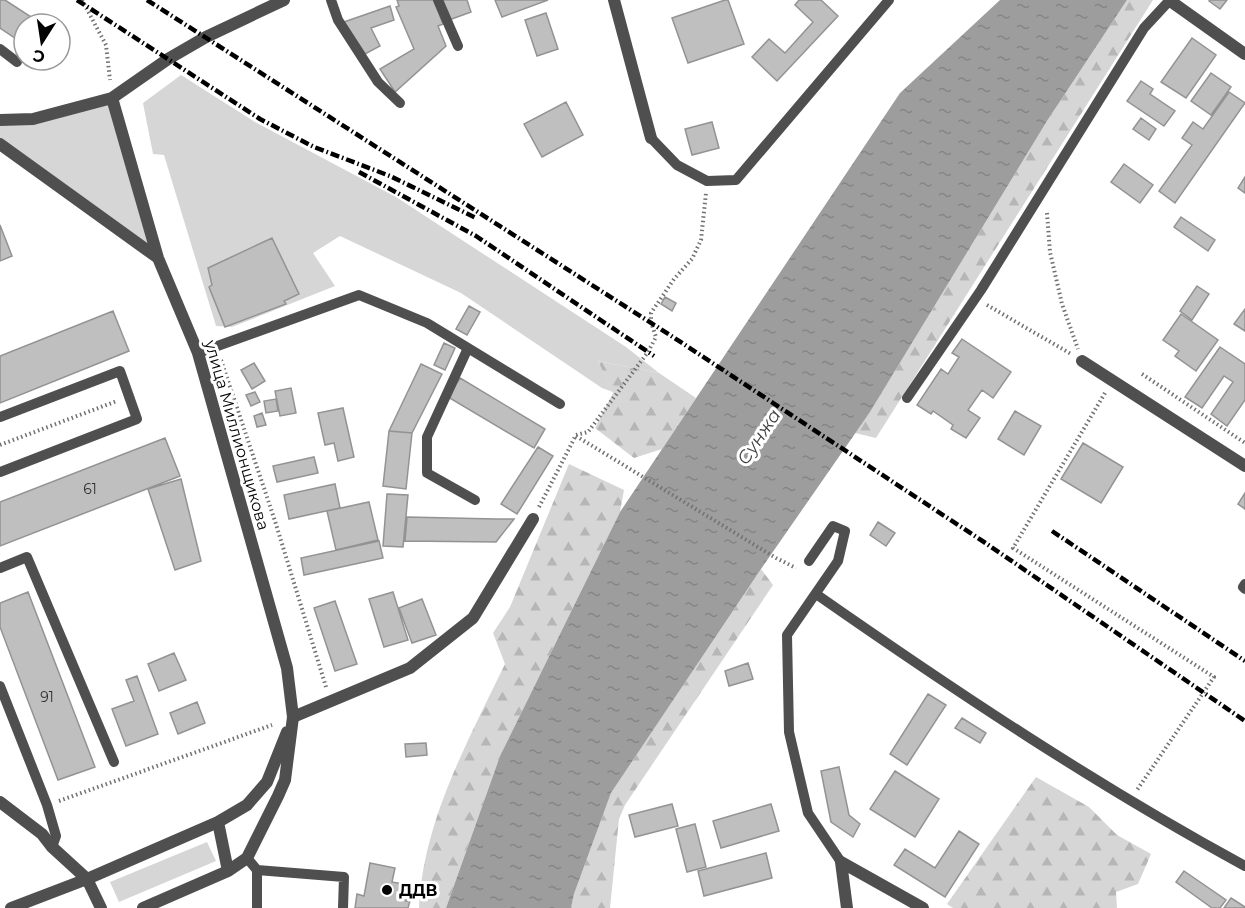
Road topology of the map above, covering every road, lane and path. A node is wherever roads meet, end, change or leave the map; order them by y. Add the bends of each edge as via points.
1 (82, 0) edge
2 (282, 0) edge
3 (332, 0) edge
4 (438, 0) edge
5 (614, 0) edge
6 (889, 0) edge
7 (1169, 1) edge
8 (458, 46) dead end
9 (0, 49) edge
10 (1245, 54) edge
11 (12, 59) edge
12 (112, 98) junction
13 (400, 103) dead end
14 (0, 120) edge
15 (651, 138) joint
16 (1, 146) edge
17 (708, 181) junction
18 (1046, 186) junction
19 (158, 258) junction
20 (976, 298) junction
21 (216, 346) junction
22 (468, 348) junction
23 (198, 353) junction
24 (1082, 361) junction
25 (1142, 374) dead end
26 (1113, 380) junction
27 (129, 396) junction
28 (907, 398) dead end
29 (560, 404) dead end
30 (0, 417) edge
31 (576, 435) junction
32 (1245, 443) edge
33 (0, 445) edge
34 (1245, 466) edge
35 (0, 472) edge
36 (475, 500) dead end
37 (532, 519) joint
38 (776, 558) dead end
39 (809, 561) dead end
40 (0, 568) edge
41 (1245, 584) edge
42 (1245, 589) edge
43 (816, 594) junction
44 (0, 686) edge
45 (330, 702) junction
46 (293, 717) junction
47 (114, 762) dead end
48 (1130, 801) junction
49 (0, 802) edge
50 (47, 805) junction
51 (218, 822) junction
52 (52, 847) junction
53 (247, 858) junction
54 (841, 862) junction
55 (1245, 866) edge
56 (257, 870) junction
57 (228, 871) junction
58 (87, 879) junction
59 (11, 908) edge
60 (101, 908) edge
61 (143, 908) edge
62 (257, 908) edge
63 (343, 908) edge
64 (847, 908) edge
65 (923, 908) edge

1 - 12 path via 106,45
2 - 12 street via 206,37
3 - 13 lane via 338,20 378,82
4 - 8 lane
5 - 15 street
6 - 17 lane via 736,180
7 - 10 street
7 - 18 lane via 1144,28
9 - 11 lane
12 - 14 street via 33,119
12 - 19 street, улица Миллионщикова
15 - 17 lane via 677,165
16 - 19 street
17 - 31 path via 701,240 692,259 651,313 656,338 588,432
18 - 20 lane
18 - 24 path via 1050,252 1062,304
19 - 23 street, улица Миллионщикова
20 - 24 path
20 - 28 lane
21 - 22 lane via 359,295 427,323
21 - 23 lane
21 - 45 path
22 - 29 lane
22 - 36 lane via 427,437 427,473
23 - 46 street, улица Миллионщикова via 287,668
24 - 26 street
25 - 32 path
26 - 34 street
26 - 48 path via 1013,548 1214,678
27 - 30 lane via 120,370
27 - 33 path
27 - 35 lane via 137,419
31 - 37 path
31 - 38 path
37 - 45 street via 473,618 410,668
39 - 43 lane via 833,525 845,531 838,561
40 - 47 lane via 27,557
41 - 42 lane
43 - 48 lane via 923,669
43 - 54 lane via 787,635 789,732 808,813
44 - 50 lane
45 - 46 street
46 - 50 path
46 - 51 street via 267,782 247,805
46 - 53 street via 285,780
48 - 55 lane
49 - 52 street via 42,834
50 - 52 lane via 56,836
51 - 57 street
51 - 58 street
52 - 58 street
53 - 56 lane
53 - 57 street
54 - 64 street
54 - 65 street
56 - 62 lane
56 - 63 lane via 344,877
57 - 61 street
58 - 59 street
58 - 60 street

